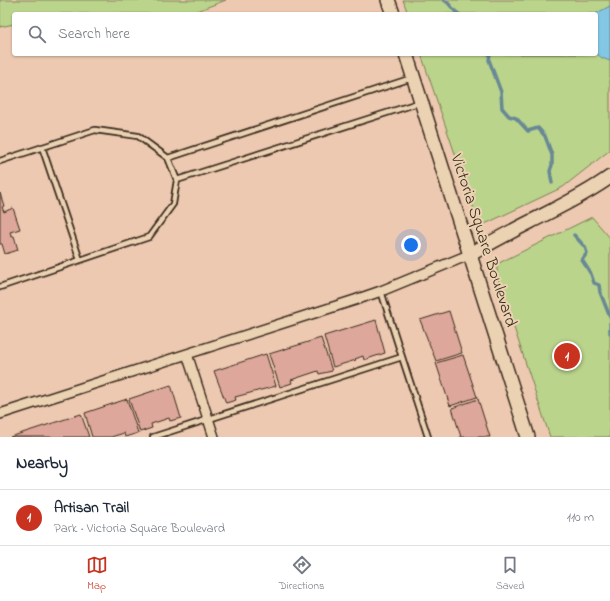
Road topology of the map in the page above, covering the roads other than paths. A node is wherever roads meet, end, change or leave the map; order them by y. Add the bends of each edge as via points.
1 (388, 0) edge
2 (392, 12) edge
3 (407, 56) edge
4 (414, 78) junction
5 (421, 102) junction
6 (42, 147) junction
7 (168, 158) junction
8 (0, 161) edge
9 (610, 177) edge
10 (177, 180) junction
11 (471, 254) junction
12 (80, 260) junction
13 (0, 287) edge
14 (381, 292) junction
15 (187, 354) junction
16 (402, 357) junction
17 (0, 414) edge
18 (208, 419) junction
19 (153, 437) edge
20 (214, 437) edge
21 (428, 437) edge
22 (528, 437) edge

1 - 2 street
3 - 4 street, Victoria Square Boulevard
4 - 5 street, Victoria Square Boulevard
4 - 7 lane
5 - 10 lane
5 - 11 street, Victoria Square Boulevard
6 - 7 lane via 95,130 138,136
6 - 8 lane
6 - 12 lane
7 - 10 lane
9 - 11 street via 600,185
10 - 12 lane via 173,204 149,237
11 - 14 street
11 - 22 street, Victoria Square Boulevard
12 - 13 lane
14 - 15 street
14 - 16 lane
15 - 17 street
15 - 18 street
16 - 18 lane
16 - 21 lane
18 - 19 lane
18 - 20 street

